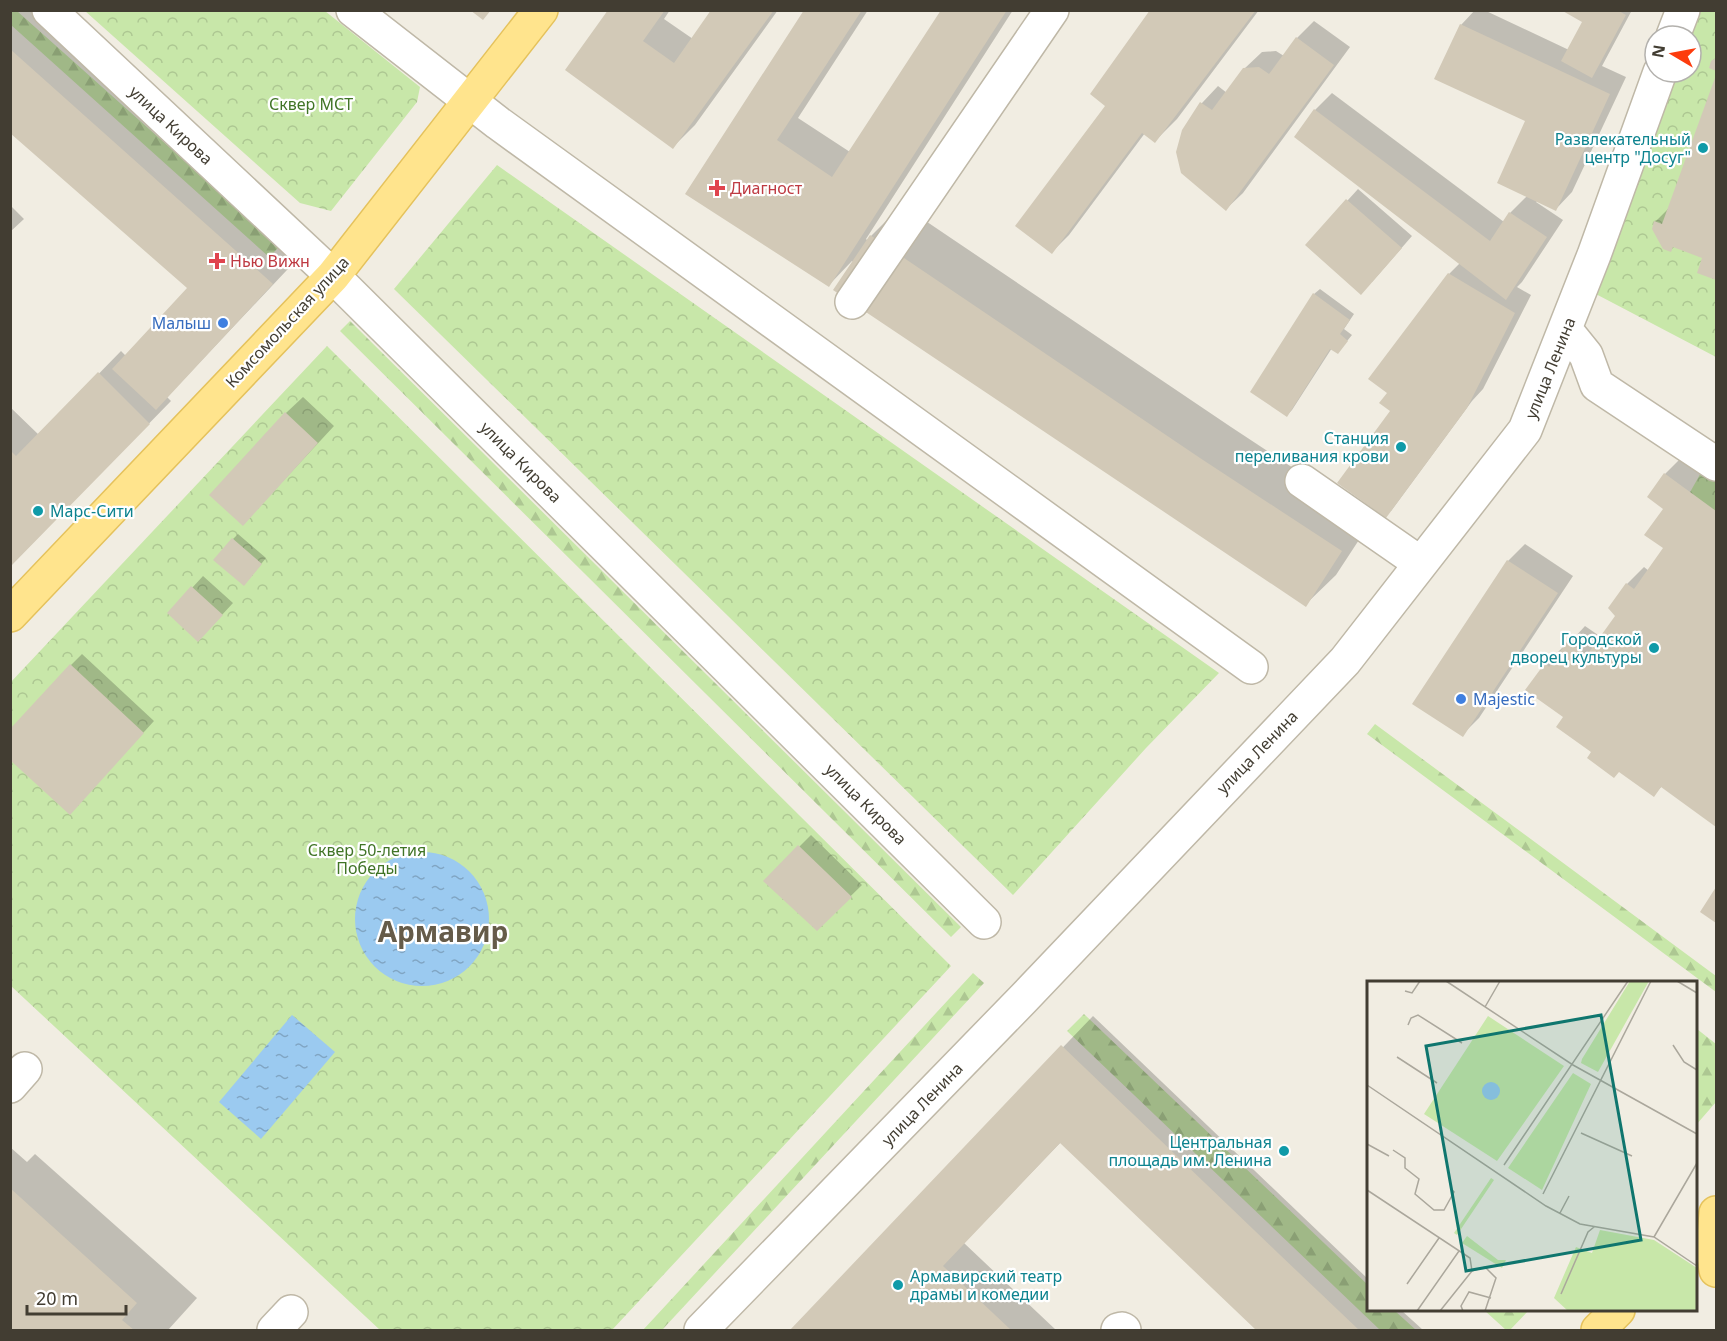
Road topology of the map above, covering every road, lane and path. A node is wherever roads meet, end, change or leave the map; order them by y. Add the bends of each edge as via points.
1 (49, 10) edge
2 (353, 10) edge
3 (541, 10) edge
4 (1052, 10) edge
5 (1656, 84) edge
6 (470, 101) junction
7 (333, 276) junction
8 (852, 302) dead end
9 (1565, 329) junction
10 (1716, 464) edge
11 (1302, 481) dead end
12 (1420, 563) junction
13 (10, 615) edge
14 (1251, 667) dead end
15 (984, 922) dead end
16 (1716, 1196) edge
17 (1716, 1213) edge
18 (1697, 1218) edge
19 (1716, 1270) edge
20 (1697, 1285) edge
21 (1716, 1292) edge
22 (1617, 1311) edge
23 (701, 1330) edge
24 (1118, 1330) edge
25 (1124, 1330) edge
26 (1598, 1330) edge

1 - 7 street, улица Кирова
2 - 6 street
3 - 6 main road, Комсомольская улица
4 - 8 street
5 - 9 street, улица Ленина
6 - 7 main road, Комсомольская улица
6 - 14 street
7 - 13 main road, Комсомольская улица
7 - 15 street, улица Кирова
9 - 10 street via 1586,355 1597,385
9 - 12 street, улица Ленина via 1524,430
11 - 12 street
12 - 23 street, улица Ленина via 1345,661
16 - 18 main road
17 - 19 main road
20 - 21 main road
22 - 26 main road
24 - 25 street

